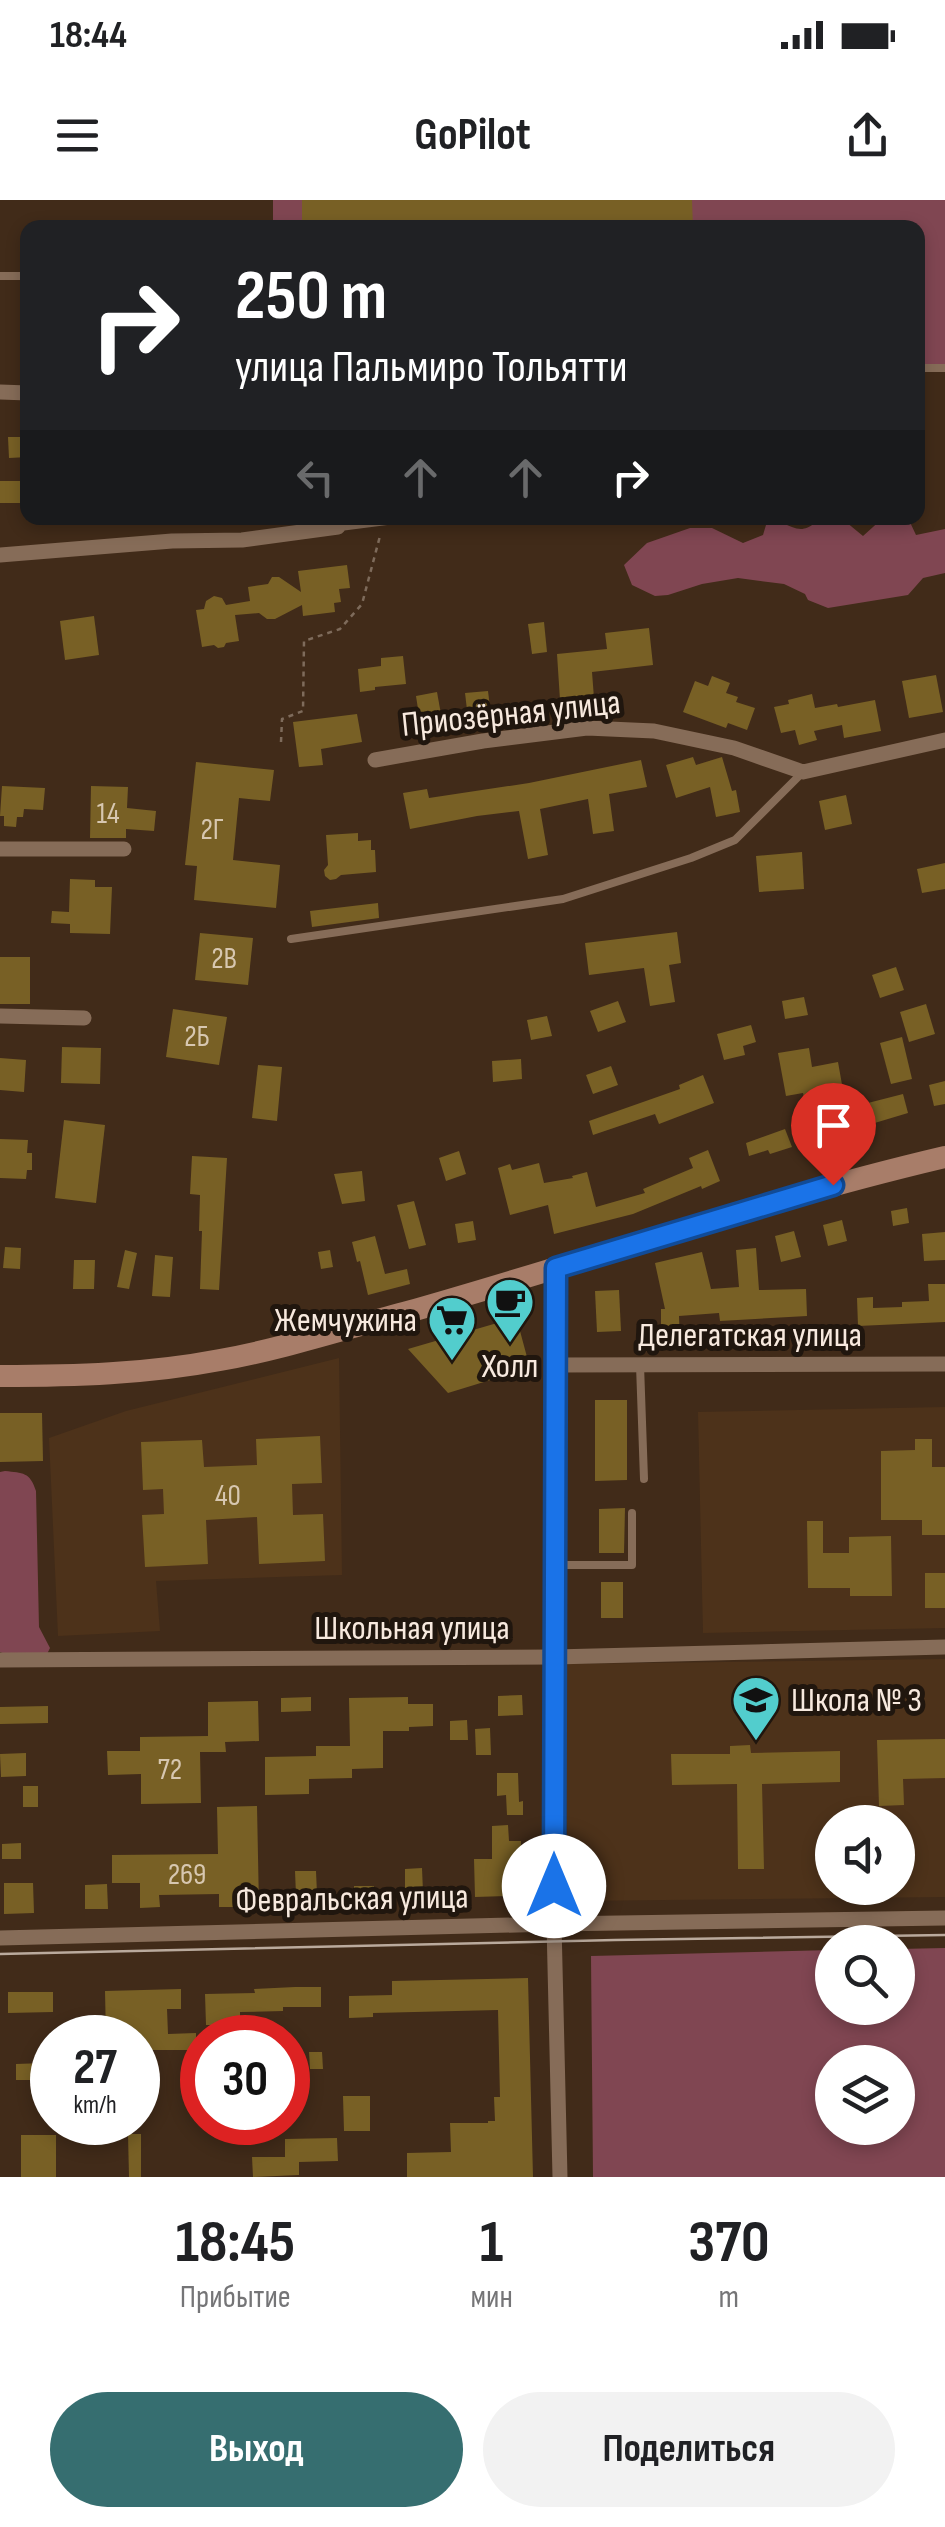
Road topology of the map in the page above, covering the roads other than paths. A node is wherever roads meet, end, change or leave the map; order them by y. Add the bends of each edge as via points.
1 (310, 525) edge
2 (322, 525) edge
3 (351, 525) edge
4 (338, 527) joint
5 (0, 555) edge
6 (945, 740) edge
7 (375, 760) dead end
8 (803, 772) junction
9 (0, 849) edge
10 (124, 849) dead end
11 (291, 939) dead end
12 (0, 1016) edge
13 (84, 1018) dead end
14 (945, 1156) edge
15 (556, 1268) junction
16 (945, 1364) edge
17 (554, 1365) junction
18 (640, 1365) junction
19 (0, 1376) edge
20 (644, 1479) dead end
21 (632, 1513) dead end
22 (554, 1565) junction
23 (945, 1647) edge
24 (554, 1657) junction
25 (0, 1660) edge
26 (945, 1918) edge
27 (554, 1924) junction
28 (0, 1938) edge
29 (560, 2177) edge

1 - 5 street via 242,540
2 - 4 street
3 - 4 lane
6 - 8 street
7 - 8 street, Приозёрная улица via 588,728 654,731
8 - 11 lane via 734,840 692,858 562,899
9 - 10 street
12 - 13 street
14 - 15 street
15 - 17 street
15 - 19 street via 220,1360 104,1374
16 - 18 street, Делегатская улица
17 - 18 street, Делегатская улица
17 - 22 street
18 - 20 lane
21 - 22 lane via 632,1566
22 - 24 street
23 - 24 street, Школьная улица
24 - 25 street, Школьная улица
24 - 27 street
26 - 27 street, Февральская улица
27 - 28 street, Февральская улица
27 - 29 street

